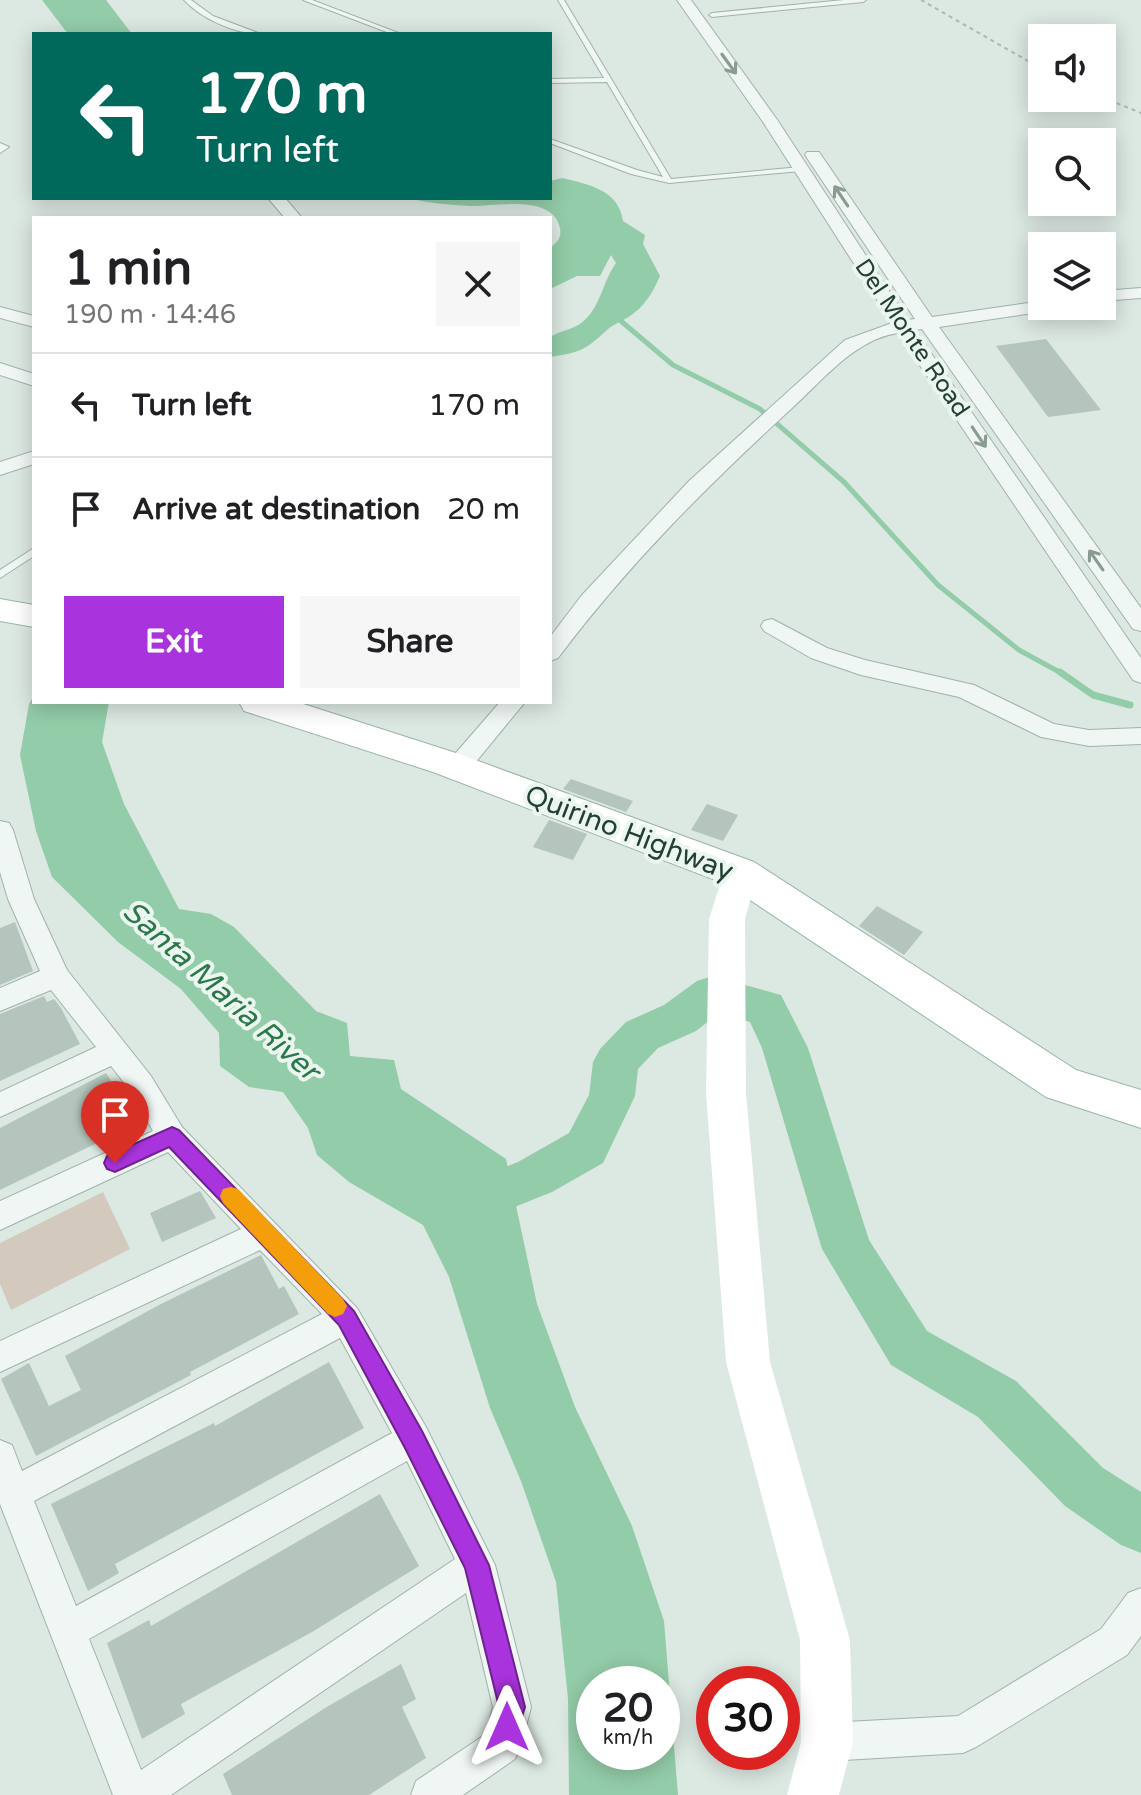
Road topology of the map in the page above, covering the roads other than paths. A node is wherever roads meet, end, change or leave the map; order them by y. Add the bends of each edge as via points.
1 (187, 0) edge
2 (306, 0) edge
3 (561, 0) edge
4 (684, 0) edge
5 (702, 0) edge
6 (863, 0) edge
7 (712, 15) junction
8 (252, 32) edge
9 (393, 32) edge
10 (608, 80) junction
11 (552, 81) edge
12 (552, 142) edge
13 (821, 167) junction
14 (801, 169) junction
15 (669, 181) junction
16 (278, 200) edge
17 (291, 216) edge
18 (1141, 293) edge
19 (1116, 295) edge
20 (1028, 309) edge
21 (0, 312) edge
22 (32, 321) edge
23 (927, 323) junction
24 (903, 326) junction
25 (32, 360) edge
26 (17, 374) edge
27 (32, 458) edge
28 (0, 469) edge
29 (32, 552) edge
30 (0, 575) edge
31 (0, 610) edge
32 (32, 616) edge
33 (1141, 624) edge
34 (772, 626) dead end
35 (552, 650) edge
36 (1141, 675) edge
37 (505, 705) edge
38 (271, 707) edge
39 (1141, 736) edge
40 (457, 768) junction
41 (0, 830) edge
42 (740, 873) junction
43 (11, 903) edge
44 (56, 976) junction
45 (0, 1000) edge
46 (114, 1052) junction
47 (0, 1105) edge
48 (1141, 1109) edge
49 (172, 1136) junction
50 (0, 1216) edge
51 (266, 1232) junction
52 (346, 1318) junction
53 (0, 1357) edge
54 (414, 1439) junction
55 (0, 1457) edge
56 (13, 1494) junction
57 (477, 1565) junction
58 (1141, 1606) edge
59 (69, 1630) junction
60 (827, 1742) junction
61 (132, 1795) edge
62 (138, 1795) edge
63 (430, 1795) edge
64 (813, 1795) edge

1 - 8 lane via 217,20
2 - 9 lane
3 - 10 lane
4 -> 14 street, Del Monte Road
5 - 7 street, Del Monte Road
6 - 7 lane
7 - 13 street, Del Monte Road
10 - 11 lane
10 - 15 lane
12 - 15 lane
13 - 14 street
23 -> 13 street, Del Monte Road
14 - 15 lane
14 - 24 street, Del Monte Road
16 - 17 street
18 - 19 street
20 - 23 street
21 - 22 street
23 - 24 street
33 -> 23 street, Del Monte Road
24 - 35 street via 879,331 832,359 696,485 590,600
24 -> 36 street, Del Monte Road
25 - 26 street
27 - 28 street
29 - 30 lane
31 - 32 main road
34 - 39 street via 819,653 966,691 1049,731 1089,738
37 - 40 street
38 - 40 main road, Quirino Highway
40 - 42 main road, Quirino Highway
41 - 43 street
42 - 48 main road, Quirino Highway via 1062,1084
42 - 60 street via 727,919 726,1093 748,1362 825,1640
43 - 44 street
44 - 45 street
44 - 46 street
46 - 47 street
46 - 49 street via 141,1084
49 - 50 street
49 - 51 street
51 - 52 street
51 - 53 street
52 - 54 street
52 - 56 street
54 - 57 street
54 - 59 street
55 - 56 street
56 - 59 street
57 - 62 street
57 - 63 street via 512,1707 502,1746
58 - 60 street via 1114,1642 963,1734
59 - 61 street
60 - 64 street

